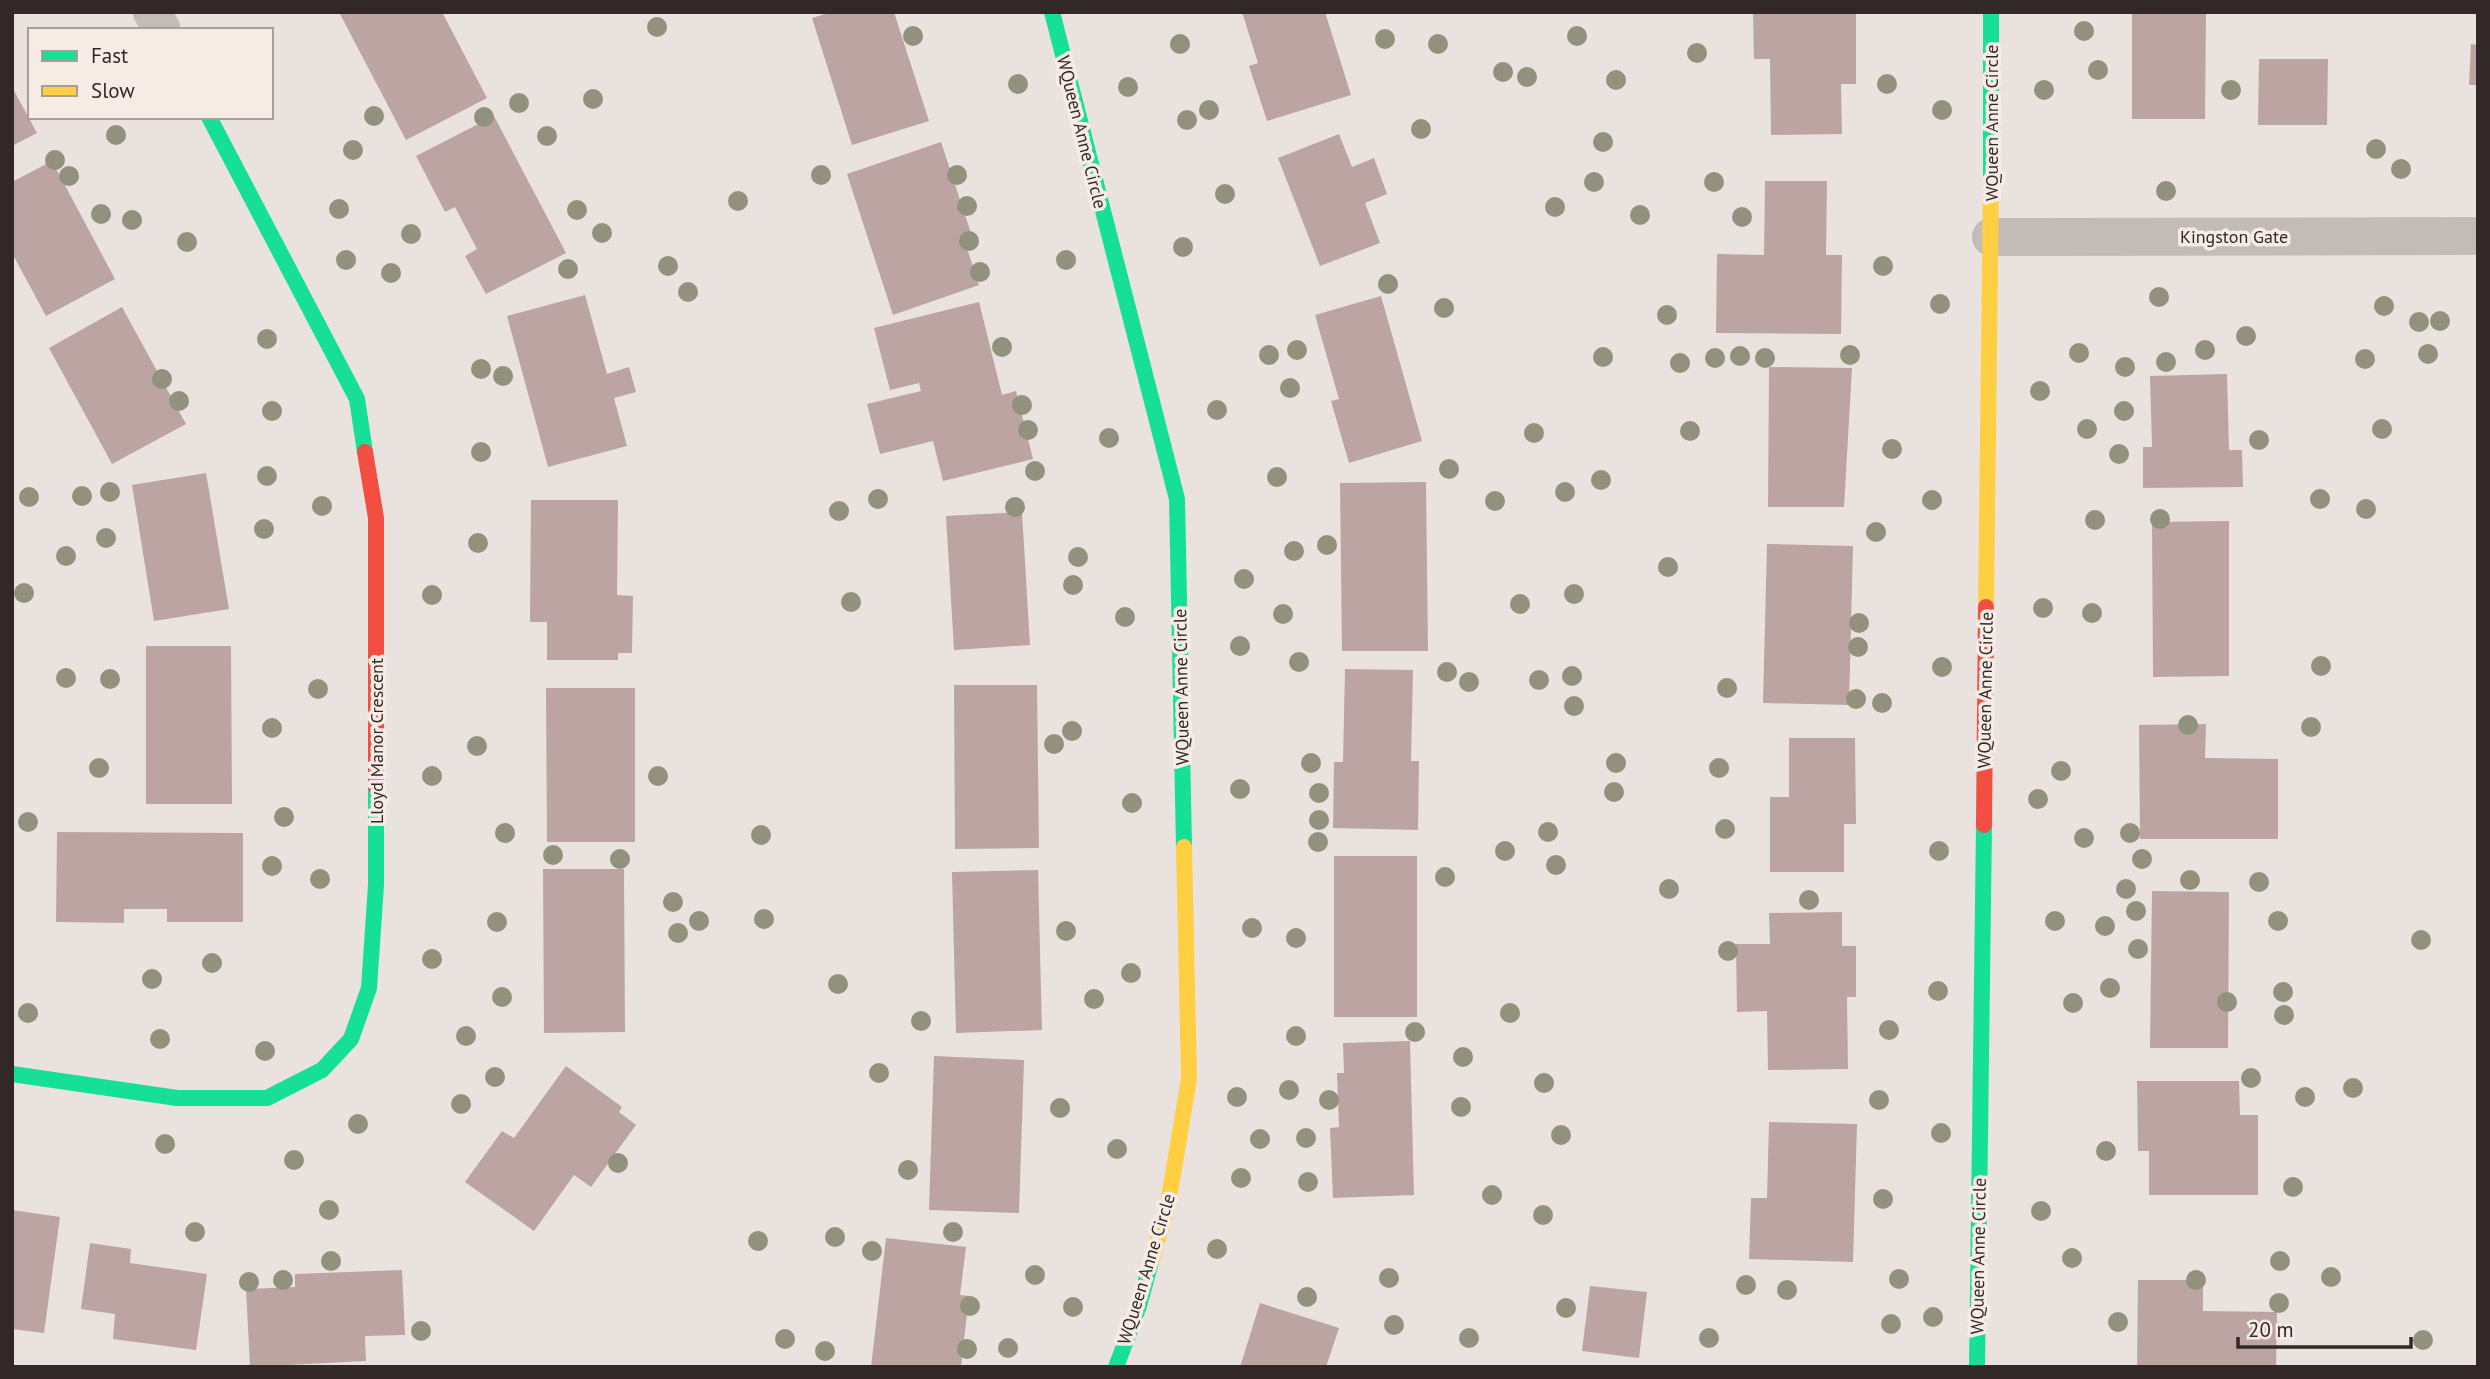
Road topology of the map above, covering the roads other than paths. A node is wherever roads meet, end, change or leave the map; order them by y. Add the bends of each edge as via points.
1 (152, 12) edge
2 (1052, 12) edge
3 (1991, 12) edge
4 (161, 28) edge
5 (210, 119) edge
6 (2478, 236) edge
7 (1990, 237) junction
8 (12, 1074) edge
9 (1116, 1367) edge
10 (1977, 1367) edge

1 - 4 street
2 - 9 street, WQueen Anne Circle via 1177,499 1189,1079 1168,1204
3 - 7 street, WQueen Anne Circle
5 - 8 street, Lloyd Manor Crescent via 357,399 376,518 376,885 369,988 351,1039 322,1070 267,1098 177,1098
6 - 7 street, Kingston Gate
7 - 10 street, WQueen Anne Circle

